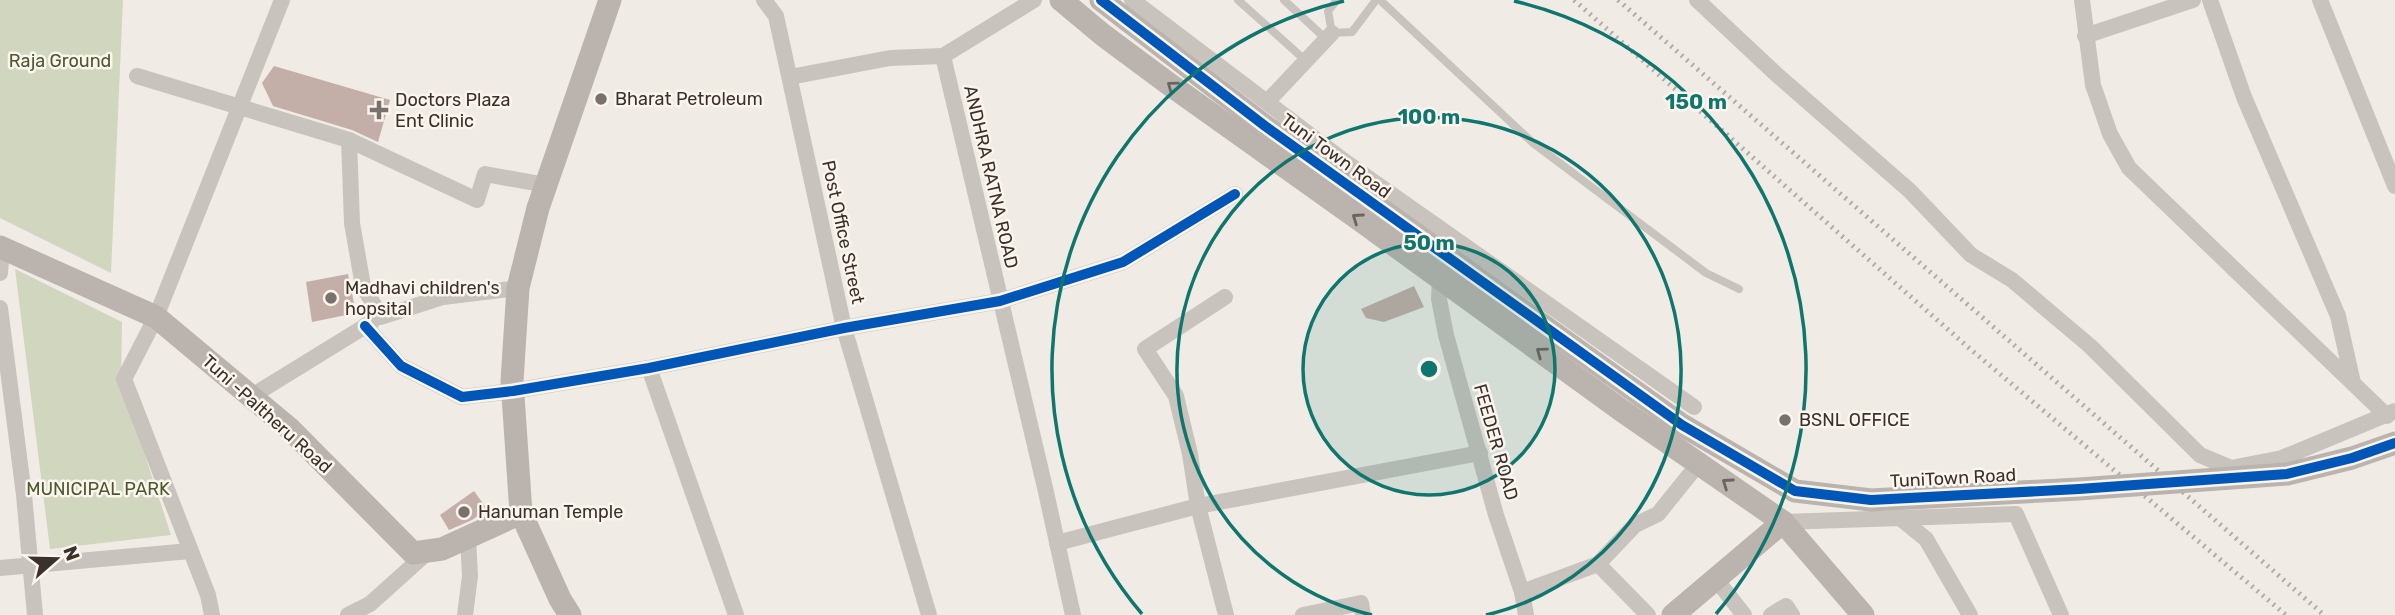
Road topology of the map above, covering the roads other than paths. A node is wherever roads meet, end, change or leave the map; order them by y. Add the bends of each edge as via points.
1 (282, 0) edge
2 (610, 0) edge
3 (764, 0) edge
4 (1034, 0) edge
5 (1061, 0) edge
6 (1101, 0) edge
7 (1132, 0) edge
8 (1238, 0) edge
9 (1284, 0) edge
10 (1378, 0) edge
11 (1697, 0) edge
12 (2082, 0) edge
13 (2193, 0) edge
14 (2210, 0) edge
15 (2320, 0) edge
16 (1335, 1) edge
17 (1329, 36) junction
18 (2085, 36) junction
19 (943, 56) junction
20 (1306, 61) junction
21 (137, 76) dead end
22 (790, 77) junction
23 (1267, 102) junction
24 (239, 108) junction
25 (349, 140) junction
26 (546, 185) junction
27 (2395, 186) edge
28 (1235, 194) dead end
29 (1, 248) edge
30 (0, 273) edge
31 (1440, 277) junction
32 (518, 288) junction
33 (1740, 289) dead end
34 (1225, 298) dead end
35 (1000, 301) junction
36 (0, 308) edge
37 (156, 317) junction
38 (380, 317) junction
39 (365, 326) junction
40 (844, 328) junction
41 (1555, 334) joint
42 (649, 368) junction
43 (2353, 384) junction
44 (513, 391) junction
45 (252, 396) junction
46 (1694, 407) dead end
47 (2391, 413) edge
48 (2395, 443) edge
49 (1480, 453) junction
50 (1699, 463) junction
51 (1198, 506) junction
52 (522, 513) junction
53 (1900, 519) junction
54 (1783, 522) junction
55 (468, 538) junction
56 (1057, 543) junction
57 (190, 551) junction
58 (429, 551) junction
59 (1598, 564) junction
60 (32, 566) junction
61 (0, 568) edge
62 (1715, 578) junction
63 (1522, 592) junction
64 (35, 615) edge
65 (212, 615) edge
66 (348, 615) edge
67 (465, 615) edge
68 (570, 615) edge
69 (736, 615) edge
70 (929, 615) edge
71 (1073, 615) edge
72 (1226, 615) edge
73 (1303, 615) edge
74 (1363, 615) edge
75 (1526, 615) edge
76 (1648, 615) edge
77 (1673, 615) edge
78 (1744, 615) edge
79 (1771, 615) edge
80 (1792, 615) edge
81 (1863, 615) edge
82 (1970, 615) edge
83 (2061, 615) edge

1 - 24 street
2 - 26 street
3 - 22 street, Post Office Street via 776,16
4 - 19 street
31 -> 5 street via 1169,85
6 - 41 street, Tuni Town Road via 1265,126
7 - 23 street
8 - 20 lane
9 - 17 lane
10 - 17 lane via 1352,32
10 - 33 lane via 1533,143 1706,273
11 - 47 street via 1910,191 1971,255 2012,281 2090,346 2200,455 2231,468 2282,458
12 - 18 street
13 - 18 street
14 - 43 street via 2244,97 2338,316
15 - 27 street
16 - 17 lane via 1328,11
17 - 20 street
18 - 43 street via 2093,85 2110,134 2129,168
19 - 22 street via 890,58
19 - 35 street, ANDHRA RATNA ROAD
20 - 23 street
21 - 24 street
22 - 40 street, Post Office Street
23 - 46 street
24 - 25 street
24 - 37 street
25 - 26 street via 477,200 485,174
25 - 38 street via 352,223 363,286
26 - 32 street
28 - 35 street via 1123,262
29 - 30 street
29 - 37 street, Tuni -Paltheru Road
31 - 49 street, FEEDER ROAD via 1446,335
50 -> 31 street
32 - 38 street via 443,297
32 - 44 street
34 - 51 street via 1145,349 1176,396
35 - 40 street
35 - 56 street, ANDHRA RATNA ROAD
36 - 60 street
37 - 45 street, Tuni -Paltheru Road
37 - 57 street via 124,379
38 - 39 street
39 - 44 street via 401,366 462,397
39 - 45 street
40 - 42 street
40 - 70 street, Post Office Street
41 - 48 street, TuniTown Road, bridge via 1682,425 1795,491 1871,500 2287,474
42 - 44 street
42 - 69 street
43 - 47 street
44 - 52 street
45 - 58 street, Tuni -Paltheru Road via 407,549
49 - 51 street
49 - 63 street, FEEDER ROAD
54 -> 50 street
50 - 59 street via 1658,514 1635,525
51 - 56 street
51 - 72 street
52 - 55 street
52 - 68 street
53 - 54 street
53 - 82 street via 1926,539
53 - 83 street via 2016,514
54 - 62 street
54 - 81 street
55 - 58 street
55 - 67 street
56 - 71 street, ANDHRA RATNA ROAD
57 - 60 street
57 - 65 street
58 - 66 street via 370,604
59 - 63 street
59 - 76 street
60 - 61 street
60 - 64 street
62 - 77 street
62 - 78 street
63 - 75 street, FEEDER ROAD
73 - 74 street via 1361,603
79 - 80 street via 1786,606

